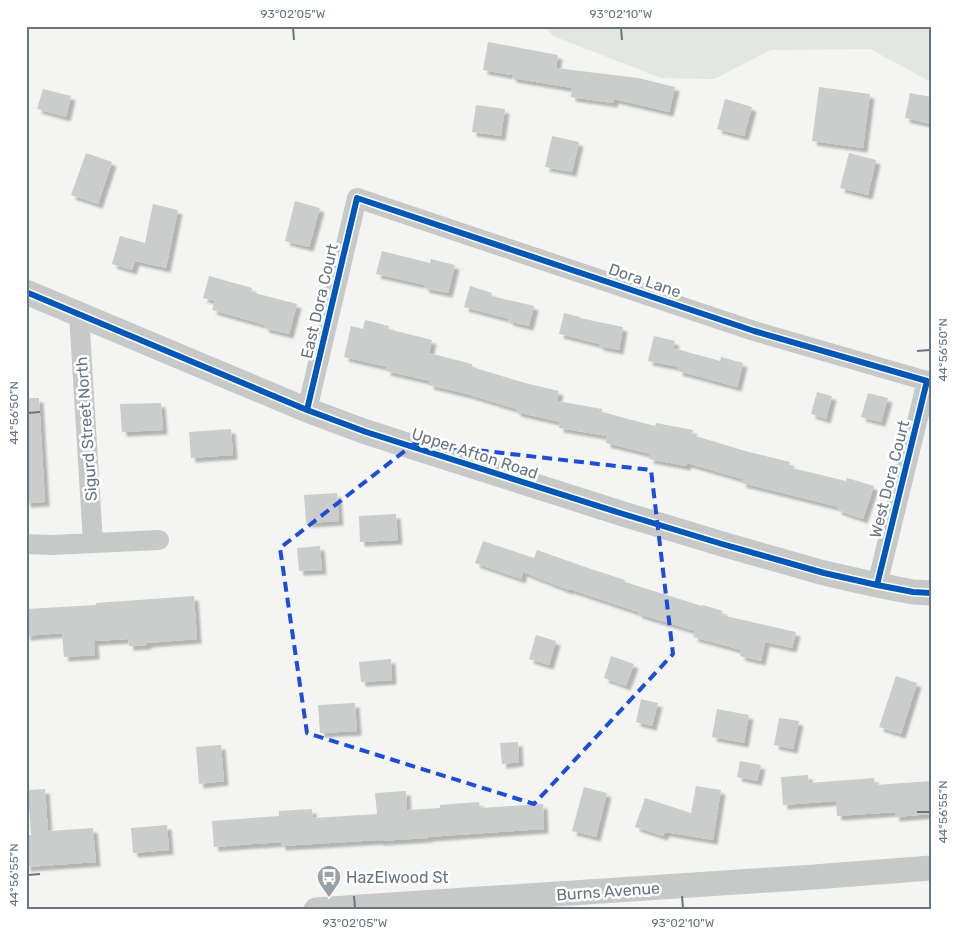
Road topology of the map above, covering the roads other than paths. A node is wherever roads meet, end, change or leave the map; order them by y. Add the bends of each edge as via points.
1 (357, 198) joint
2 (26, 292) edge
3 (79, 314) junction
4 (927, 381) joint
5 (307, 410) junction
6 (159, 540) dead end
7 (93, 543) junction
8 (26, 544) edge
9 (877, 585) junction
10 (931, 593) edge
11 (931, 868) edge
12 (328, 909) edge

1 - 4 street, Dora Lane via 754,331
1 - 5 street, East Dora Court
2 - 3 street, Upper Afton Road
3 - 5 street, Upper Afton Road
3 - 7 street, Sigurd Street North
4 - 9 street, West Dora Court
5 - 9 street, Upper Afton Road via 620,513 824,573
6 - 7 street
7 - 8 street
9 - 10 street, Upper Afton Road
11 - 12 street, Burns Avenue

